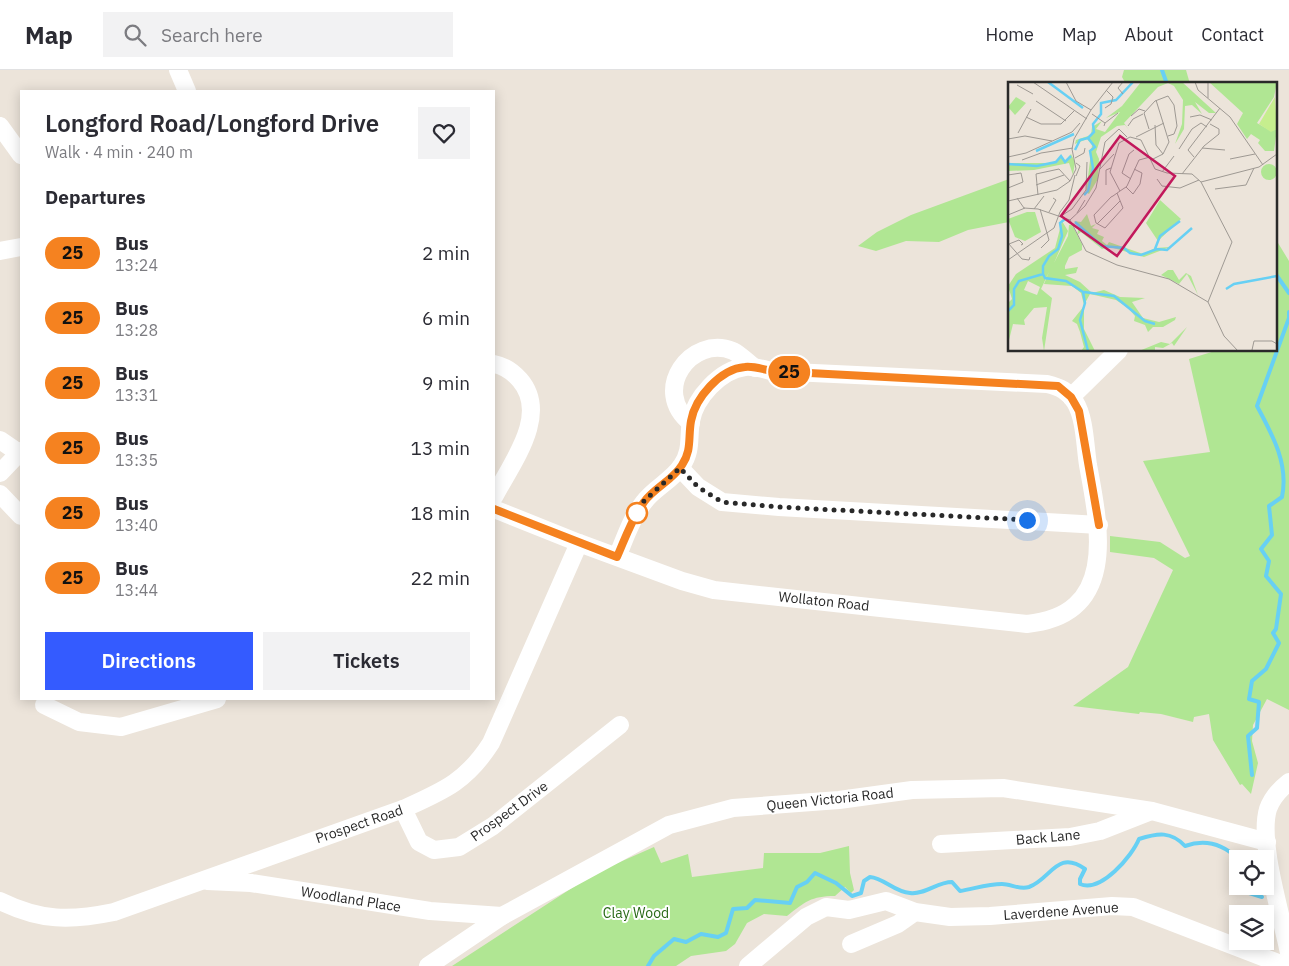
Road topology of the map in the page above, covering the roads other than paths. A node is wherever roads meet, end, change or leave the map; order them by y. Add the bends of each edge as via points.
1 (178, 70) edge
2 (187, 90) edge
3 (0, 126) edge
4 (20, 153) edge
5 (20, 247) edge
6 (0, 251) edge
7 (1118, 351) edge
8 (495, 364) edge
9 (755, 368) junction
10 (1071, 397) junction
11 (691, 423) junction
12 (0, 440) edge
13 (20, 452) edge
14 (680, 468) junction
15 (0, 473) edge
16 (0, 494) edge
17 (495, 494) edge
18 (495, 509) edge
19 (20, 515) edge
20 (1099, 525) junction
21 (579, 543) junction
22 (617, 557) junction
23 (214, 700) edge
24 (44, 706) dead end
25 (620, 725) dead end
26 (1289, 782) edge
27 (403, 809) junction
28 (1152, 811) junction
29 (1267, 842) junction
30 (941, 844) dead end
31 (248, 863) junction
32 (199, 881) junction
33 (251, 883) junction
34 (0, 901) edge
35 (915, 912) junction
36 (502, 916) junction
37 (851, 944) dead end
38 (1289, 953) edge
39 (428, 966) edge
40 (748, 966) edge
41 (1286, 966) edge

1 - 2 street
3 - 4 street
5 - 6 street
7 - 10 street
8 - 17 street via 515,375 526,388 532,403 532,419
9 - 10 street via 1047,384 1058,386
9 - 11 street via 735,370 722,377 694,408
9 - 11 street via 733,351 712,349 685,363 674,380 673,390 680,415
10 - 20 street, Wollaton Road via 1079,411
11 - 14 street via 690,448
12 - 13 street
13 - 15 street
14 - 20 street via 702,491 722,502
14 - 22 street via 644,501
16 - 19 street
18 - 21 street, Wollaton Road
20 - 22 street, Wollaton Road via 1100,548 1090,585 1082,600 1062,616 1027,624 714,590
21 - 22 street, Wollaton Road
21 - 27 street, Prospect Road via 505,715 478,764 449,788
23 - 24 street via 121,727 79,722
25 - 27 street, Prospect Drive via 493,826 459,847 434,850 419,842
26 - 29 street via 1267,812
27 - 31 street, Prospect Road
28 - 29 street, Queen Victoria Road
28 - 30 street, Back Lane via 1100,831 1070,837
28 - 36 street, Queen Victoria Road via 995,788 912,790 839,800 734,808 669,825
29 - 38 street
31 - 32 street, Prospect Road
31 - 33 street
32 - 33 street, Woodland Place
32 - 34 street, Prospect Road via 114,912 83,918 44,917
33 - 36 street, Woodland Place via 430,911
35 - 37 street via 898,924
35 - 40 street, Laverdene Avenue via 886,901 848,910 819,909
35 - 41 street, Laverdene Avenue via 950,917 1134,907
36 - 39 street, Queen Victoria Road

